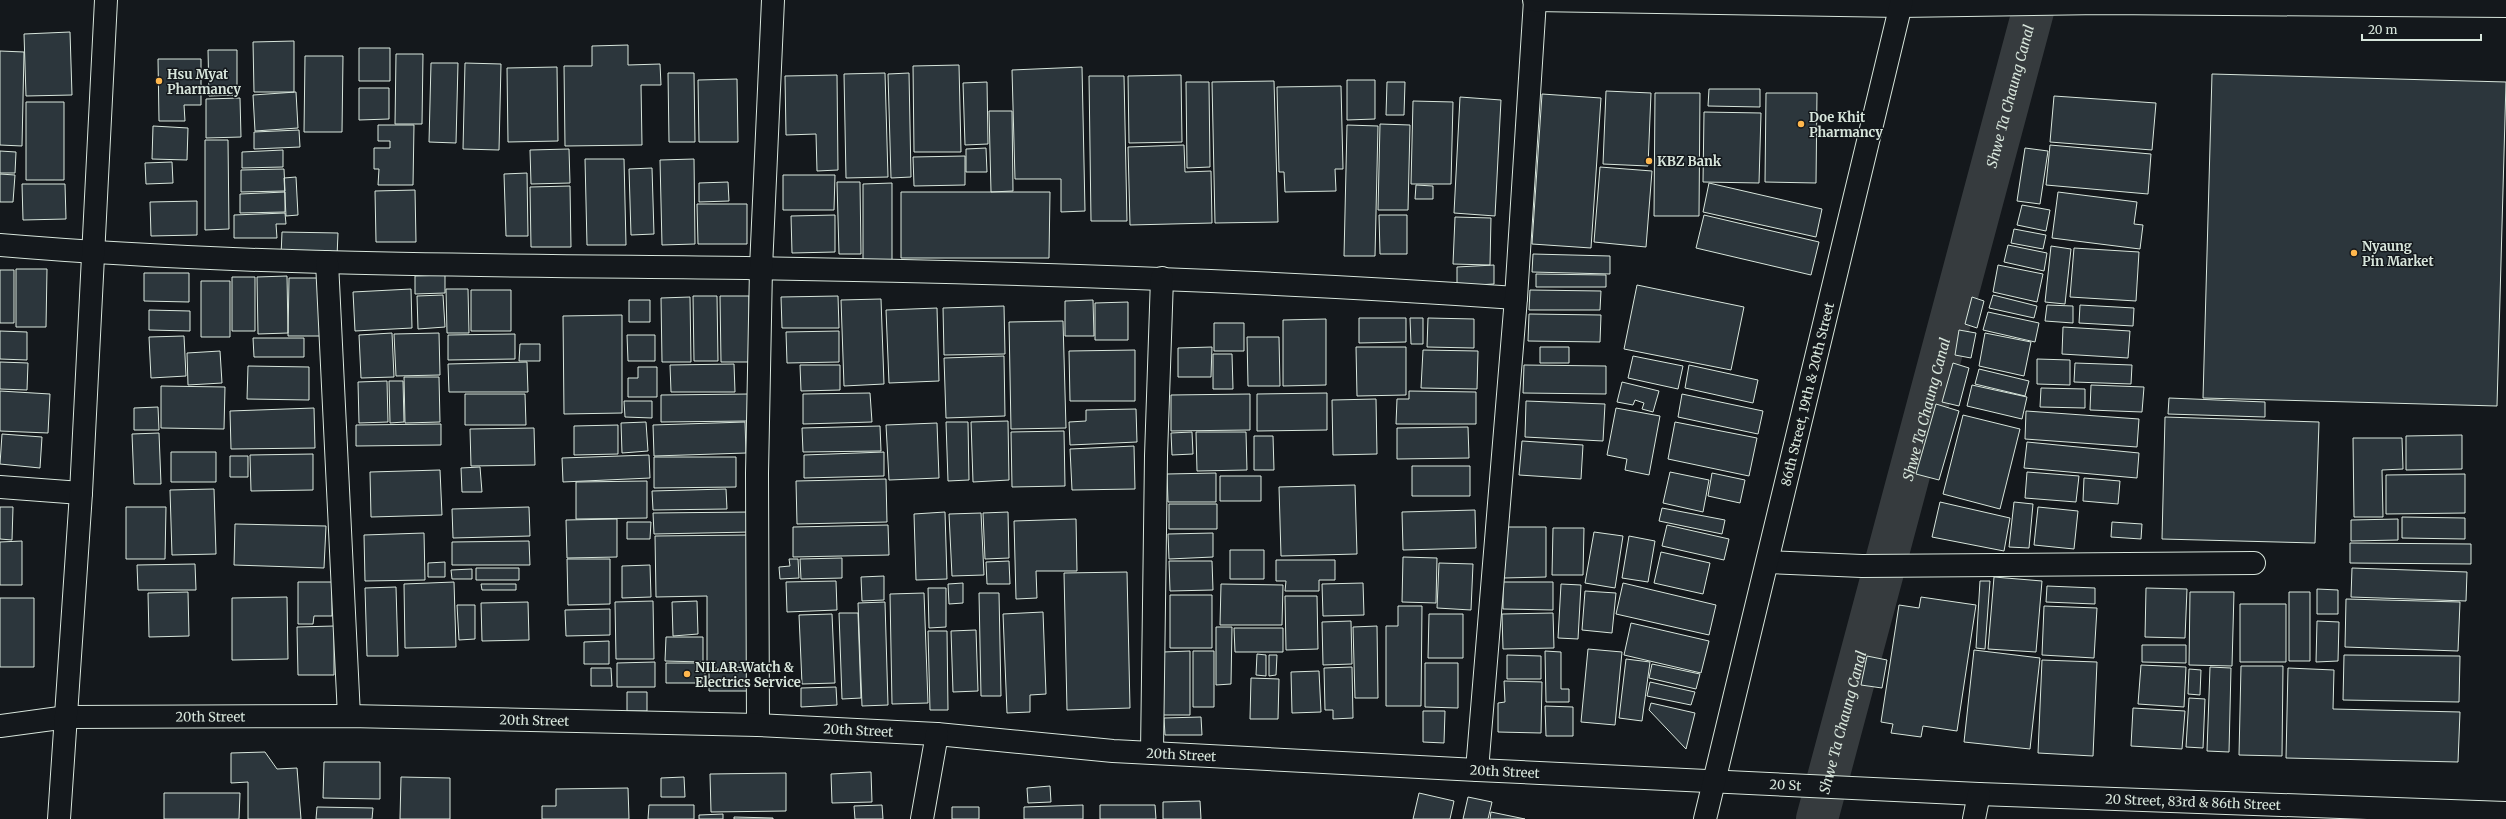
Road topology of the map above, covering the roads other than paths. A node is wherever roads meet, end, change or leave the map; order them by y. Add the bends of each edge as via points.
1 (106, 0) edge
2 (773, 0) edge
3 (1535, 0) edge
4 (1901, 3) edge
5 (2506, 6) edge
6 (0, 245) edge
7 (92, 253) junction
8 (327, 262) junction
9 (761, 268) junction
10 (1162, 278) junction
11 (1516, 298) junction
12 (0, 487) edge
13 (81, 493) junction
14 (1768, 562) junction
15 (2254, 563) dead end
16 (349, 716) junction
17 (67, 717) junction
18 (758, 725) junction
19 (0, 726) edge
20 (937, 734) junction
21 (1152, 752) junction
22 (1477, 770) junction
23 (1715, 782) junction
24 (1880, 788) joint
25 (1979, 794) junction
26 (2506, 813) edge
27 (59, 819) edge
28 (922, 819) edge
29 (1705, 819) edge
30 (1974, 819) edge

1 - 7 street
2 - 9 street
3 - 4 street
3 - 11 street
4 - 5 street
4 - 14 street, 86th Street, 19th & 20th Street
6 - 7 street
7 - 8 street
7 - 13 street
8 - 9 street
8 - 16 street
9 - 10 street
9 - 18 street via 757,473
10 - 11 street via 1339,285
10 - 21 street via 1156,456
11 - 22 street
12 - 13 street
13 - 17 street
14 - 15 street via 1862,566
14 - 23 street, 86th Street, 19th & 20th Street
16 - 17 street, 20th Street
16 - 18 street, 20th Street
17 - 19 street, 20th Street
17 - 27 street
18 - 20 street, 20th Street
20 - 21 street, 20th Street
20 - 28 street
21 - 22 street, 20th Street
22 - 23 street, 20th Street
23 - 24 street, 20 St
23 - 29 street, 86th Street, 19th & 20th Street
24 - 25 street, 20 Street, 83rd & 86th Street
25 - 26 street, 20 Street, 83rd & 86th Street
25 - 30 street

